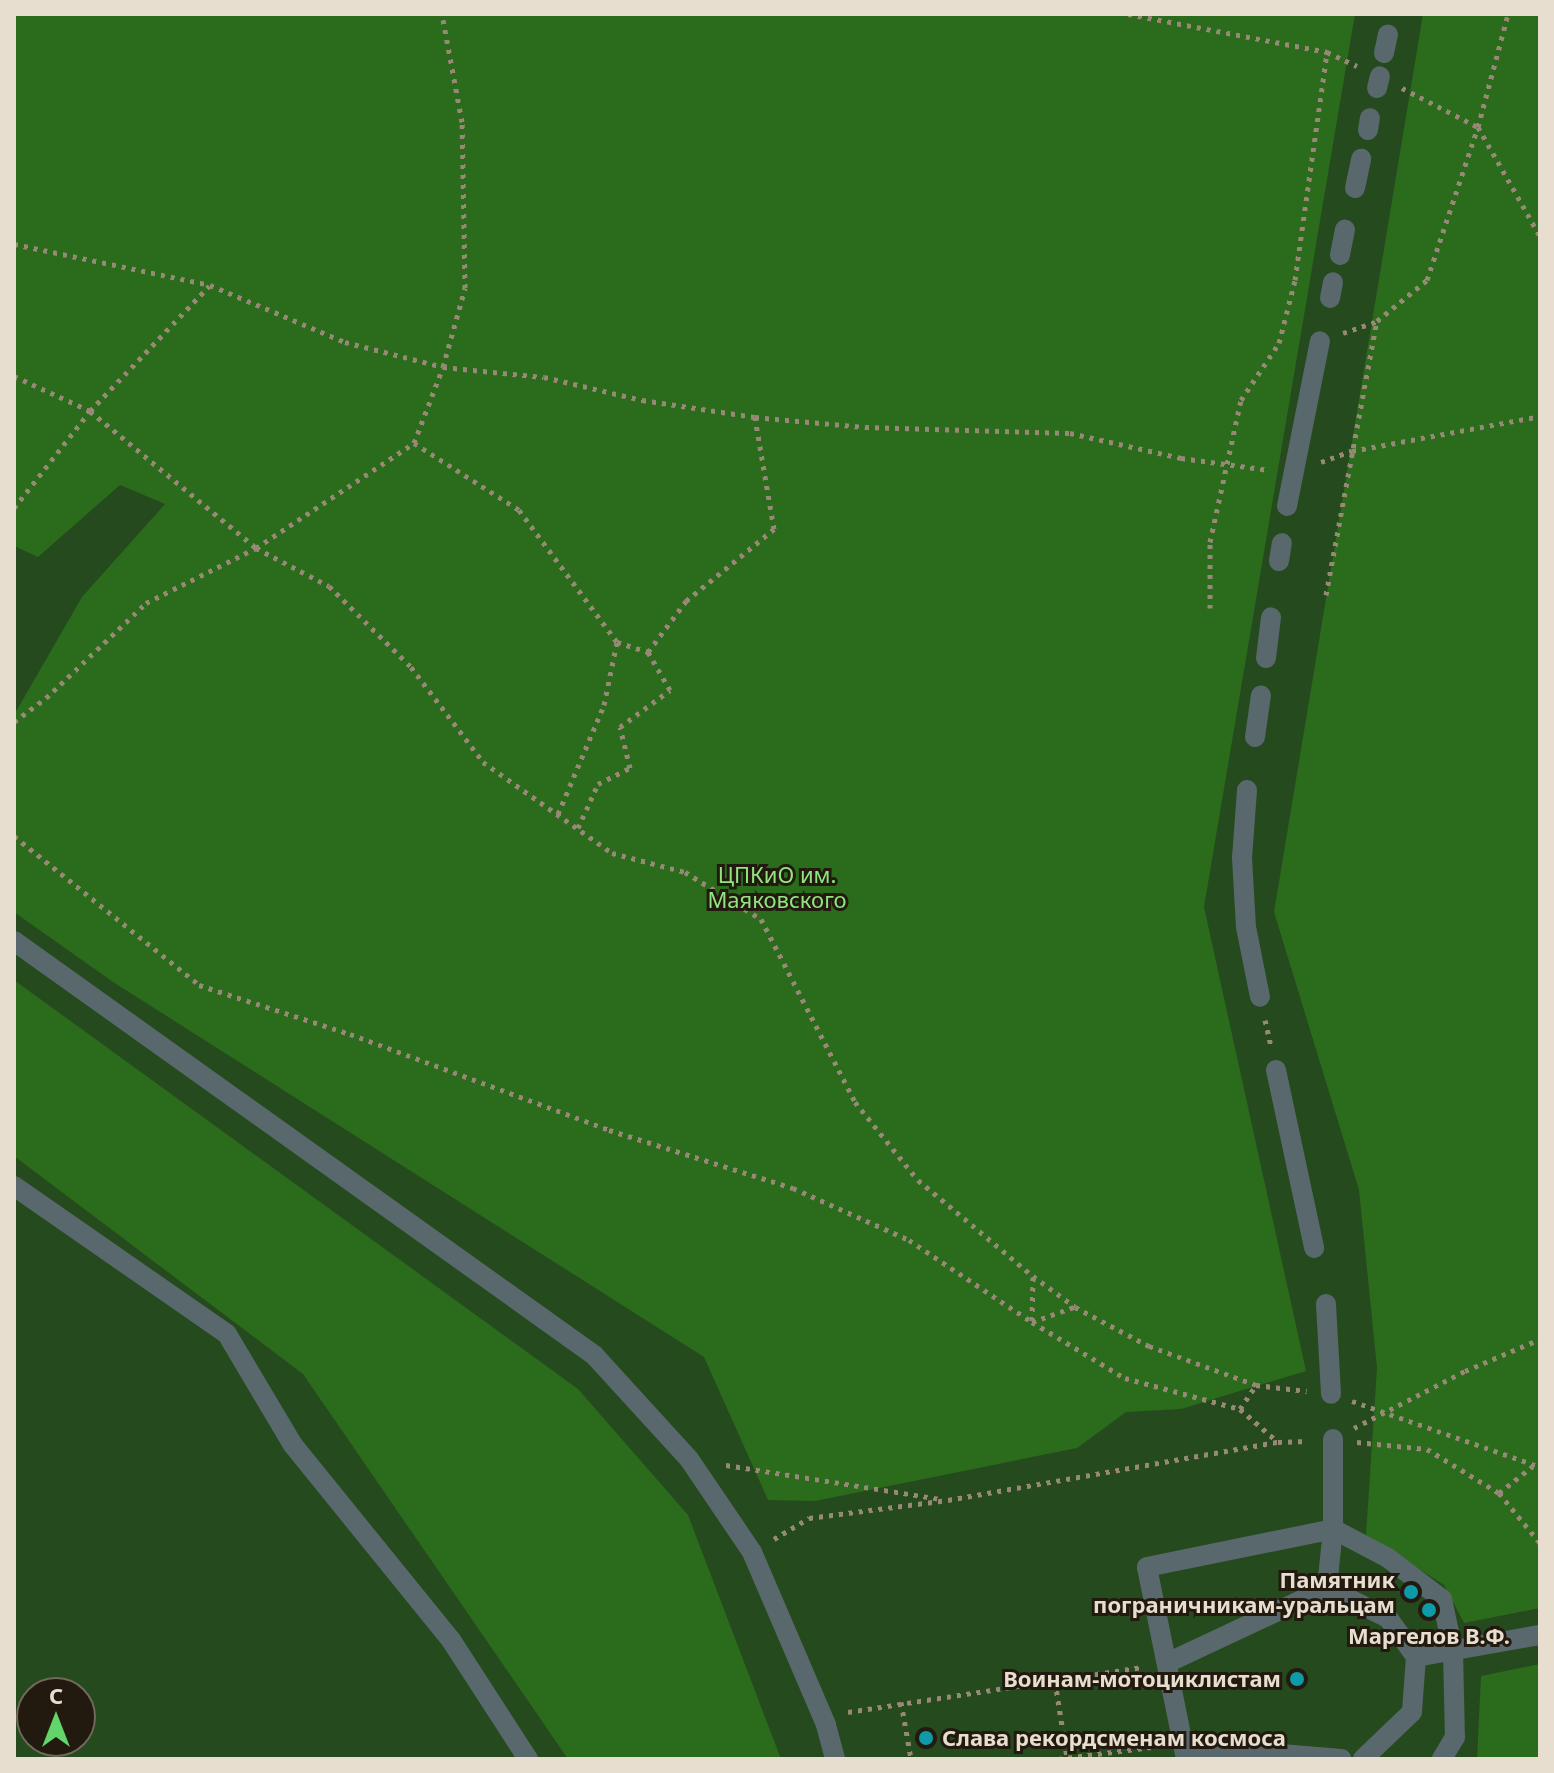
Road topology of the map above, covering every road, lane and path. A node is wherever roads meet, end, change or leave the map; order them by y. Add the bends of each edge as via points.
1 (442, 14) edge
2 (1508, 14) edge
3 (1327, 52) dead end
4 (1361, 159) dead end
5 (1355, 188) dead end
6 (1345, 229) dead end
7 (14, 244) edge
8 (1340, 255) dead end
9 (210, 285) junction
10 (1320, 341) dead end
11 (443, 367) junction
12 (14, 376) edge
13 (90, 411) junction
14 (1540, 416) edge
15 (755, 417) junction
16 (414, 443) junction
17 (1352, 451) junction
18 (1228, 465) junction
19 (1292, 473) junction
20 (1287, 506) dead end
21 (14, 508) edge
22 (256, 548) junction
23 (1326, 595) dead end
24 (1210, 608) dead end
25 (1271, 617) dead end
26 (617, 642) junction
27 (648, 652) junction
28 (1266, 658) dead end
29 (1261, 695) dead end
30 (14, 722) edge
31 (1255, 737) dead end
32 (1247, 790) dead end
33 (558, 814) junction
34 (578, 828) junction
35 (14, 836) edge
36 (14, 941) edge
37 (1260, 997) joint
38 (1276, 1070) joint
39 (14, 1186) edge
40 (1314, 1248) dead end
41 (1033, 1276) junction
42 (1326, 1304) dead end
43 (1075, 1307) junction
44 (1032, 1322) junction
45 (1540, 1339) edge
46 (1256, 1385) junction
47 (1331, 1394) junction
48 (1240, 1409) junction
49 (1384, 1412) junction
50 (1333, 1439) junction
51 (1278, 1442) junction
52 (689, 1459) junction
53 (1536, 1467) edge
54 (1499, 1493) junction
55 (948, 1500) junction
56 (1333, 1529) junction
57 (1540, 1543) edge
58 (752, 1552) junction
59 (1327, 1588) junction
60 (1540, 1635) edge
61 (1453, 1651) junction
62 (1416, 1657) junction
63 (1167, 1663) junction
64 (1134, 1669) dead end
65 (1055, 1681) junction
66 (901, 1702) junction
67 (869, 1708) dead end
68 (1147, 1748) dead end
69 (1185, 1753) edge
70 (1067, 1758) edge
71 (528, 1759) edge
72 (835, 1759) edge
73 (911, 1759) edge
74 (1058, 1759) edge
75 (1341, 1759) edge
76 (1363, 1759) edge
77 (1442, 1759) edge

1 - 11 path via 462,122 465,288
2 - 17 path via 1427,280 1377,321
3 - 18 path via 1295,280 1279,343 1241,400
4 - 5 street
6 - 8 street
7 - 9 path
9 - 11 path via 345,342
9 - 13 path
10 - 19 street
11 - 15 path via 544,377 642,400
11 - 16 path
12 - 13 path
13 - 21 path
13 - 22 path
14 - 17 path
15 - 18 path via 865,427 1070,433
15 - 27 path via 774,529 686,601
16 - 22 path
16 - 26 path via 519,510
17 - 19 path
17 - 23 path
18 - 19 path
18 - 24 path via 1210,542
19 - 20 street
22 - 30 path via 146,603
22 - 33 path via 329,586 411,667 483,762
25 - 28 street
26 - 27 path
26 - 33 path via 604,705
27 - 34 path via 670,690 620,727 630,768 598,784
29 - 31 street
32 - 37 street via 1242,858 1246,927
33 - 34 path
34 - 41 path via 612,853 685,872 761,919 855,1102 918,1180
35 - 44 path via 199,985 609,1130 793,1188 909,1240
36 - 52 street via 594,1355
37 - 38 path
38 - 40 street
39 - 71 street via 227,1334 293,1445 451,1640
41 - 43 path
41 - 44 path
42 - 47 street
43 - 44 path
43 - 46 path via 1149,1346
44 - 48 path via 1125,1378
45 - 49 path
46 - 47 path
46 - 48 path
47 - 49 path
48 - 51 path
49 - 50 path
49 - 53 path
50 - 51 path
50 - 54 path via 1427,1449
50 - 56 street
51 - 55 path
52 - 55 path
52 - 58 street
53 - 54 path
54 - 57 path
55 - 58 path via 809,1518
56 - 59 street
56 - 61 street via 1388,1558 1442,1599
56 - 63 street via 1147,1567
58 - 72 street via 826,1725
59 - 62 street via 1388,1618
59 - 63 street
60 - 61 street
61 - 62 street
61 - 77 street via 1455,1737
62 - 76 street via 1412,1712
63 - 69 street
64 - 65 path
65 - 66 path
65 - 70 path
66 - 67 path
66 - 73 path
68 - 70 path
69 - 75 street
70 - 74 path

